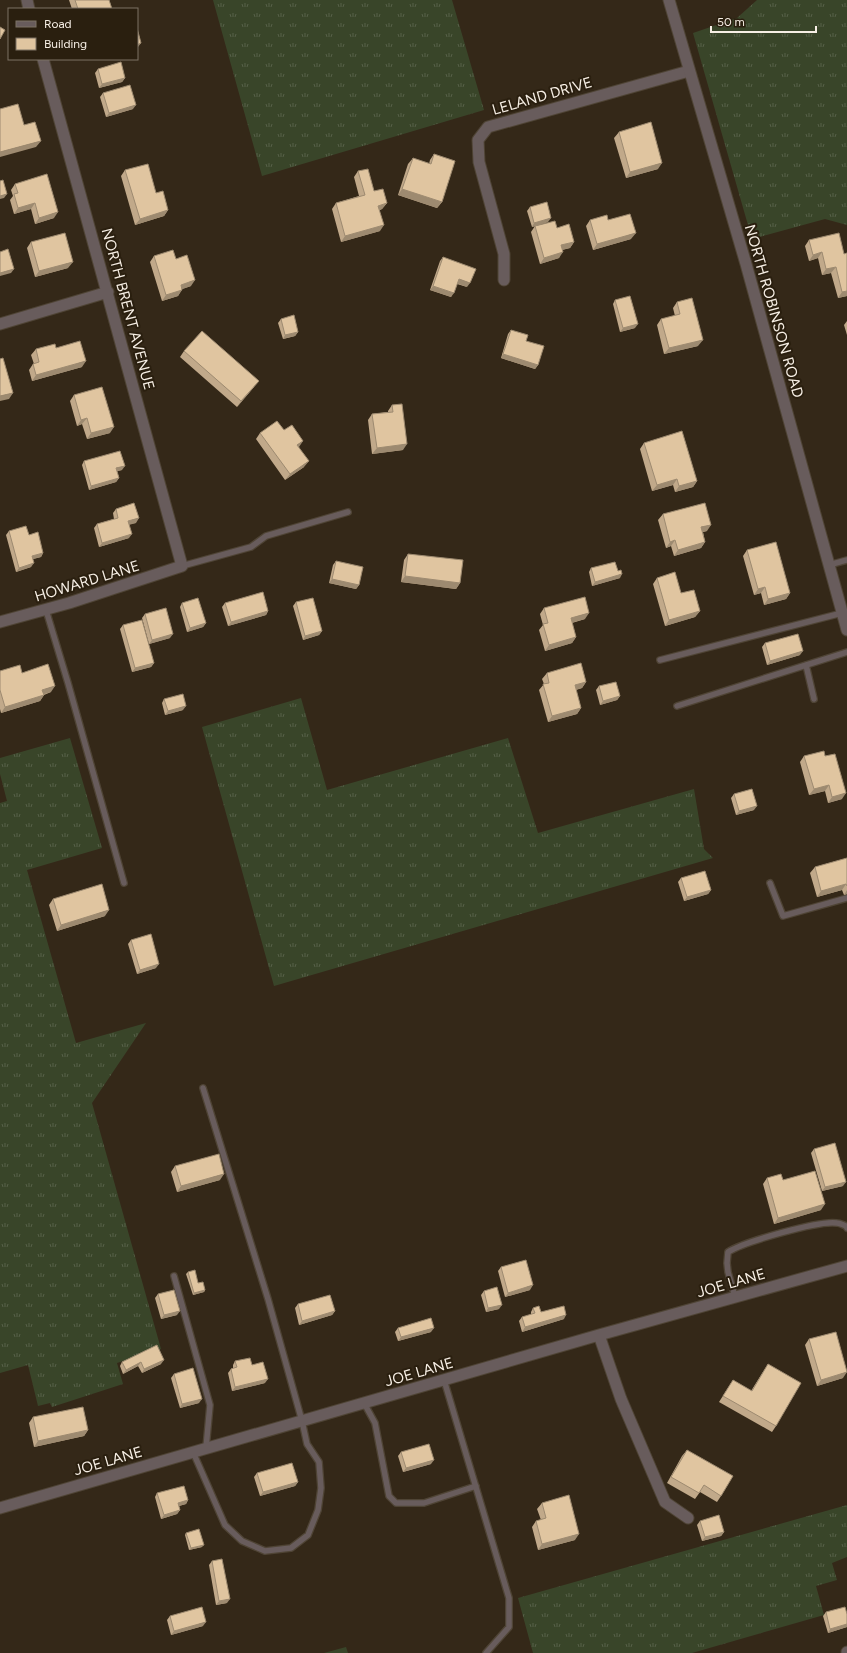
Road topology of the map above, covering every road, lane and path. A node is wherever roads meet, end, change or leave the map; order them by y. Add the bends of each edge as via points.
1 (670, 0) edge
2 (43, 60) edge
3 (689, 71) junction
4 (504, 280) dead end
5 (108, 292) junction
6 (0, 324) edge
7 (348, 512) dead end
8 (847, 560) edge
9 (829, 565) junction
10 (182, 566) junction
11 (46, 610) junction
12 (842, 613) junction
13 (0, 622) edge
14 (847, 630) edge
15 (847, 652) edge
16 (660, 660) dead end
17 (806, 665) junction
18 (814, 699) dead end
19 (677, 706) dead end
20 (124, 883) dead end
21 (770, 883) dead end
22 (847, 898) edge
23 (203, 1088) dead end
24 (847, 1228) edge
25 (847, 1266) edge
26 (174, 1276) dead end
27 (735, 1297) junction
28 (599, 1335) junction
29 (444, 1380) junction
30 (364, 1403) junction
31 (302, 1421) junction
32 (206, 1449) junction
33 (193, 1452) junction
34 (476, 1486) junction
35 (0, 1508) edge
36 (688, 1518) dead end
37 (486, 1653) edge

1 - 3 street, NORTH ROBINSON ROAD
2 - 5 street, NORTH BRENT AVENUE
3 - 4 street, LELAND DRIVE via 488,127 478,140 479,162 504,254
3 - 9 street, NORTH ROBINSON ROAD via 746,264
5 - 6 street
5 - 10 street, NORTH BRENT AVENUE
7 - 10 lane via 266,536 251,547
8 - 9 lane
9 - 12 street, NORTH ROBINSON ROAD
10 - 11 street, HOWARD LANE
11 - 13 street, HOWARD LANE
11 - 20 lane
12 - 14 street, NORTH ROBINSON ROAD
12 - 16 lane
15 - 17 lane
17 - 18 lane
17 - 19 lane
21 - 22 lane via 783,916
23 - 31 lane
24 - 27 lane via 836,1222 815,1225 731,1250 728,1252 727,1264
25 - 27 street, JOE LANE
26 - 32 lane via 210,1405
27 - 28 street, JOE LANE
28 - 29 street, JOE LANE
28 - 36 street via 621,1399 665,1502
29 - 30 street, JOE LANE
29 - 34 lane
30 - 31 street, JOE LANE
30 - 34 lane via 375,1423 389,1496 396,1503 424,1503
31 - 32 street, JOE LANE
31 - 33 lane via 307,1444 319,1462 321,1488 318,1510 308,1535 291,1548 265,1551 242,1541 230,1530 225,1525
32 - 33 street, JOE LANE
33 - 35 street, JOE LANE
34 - 37 lane via 509,1598 509,1627

